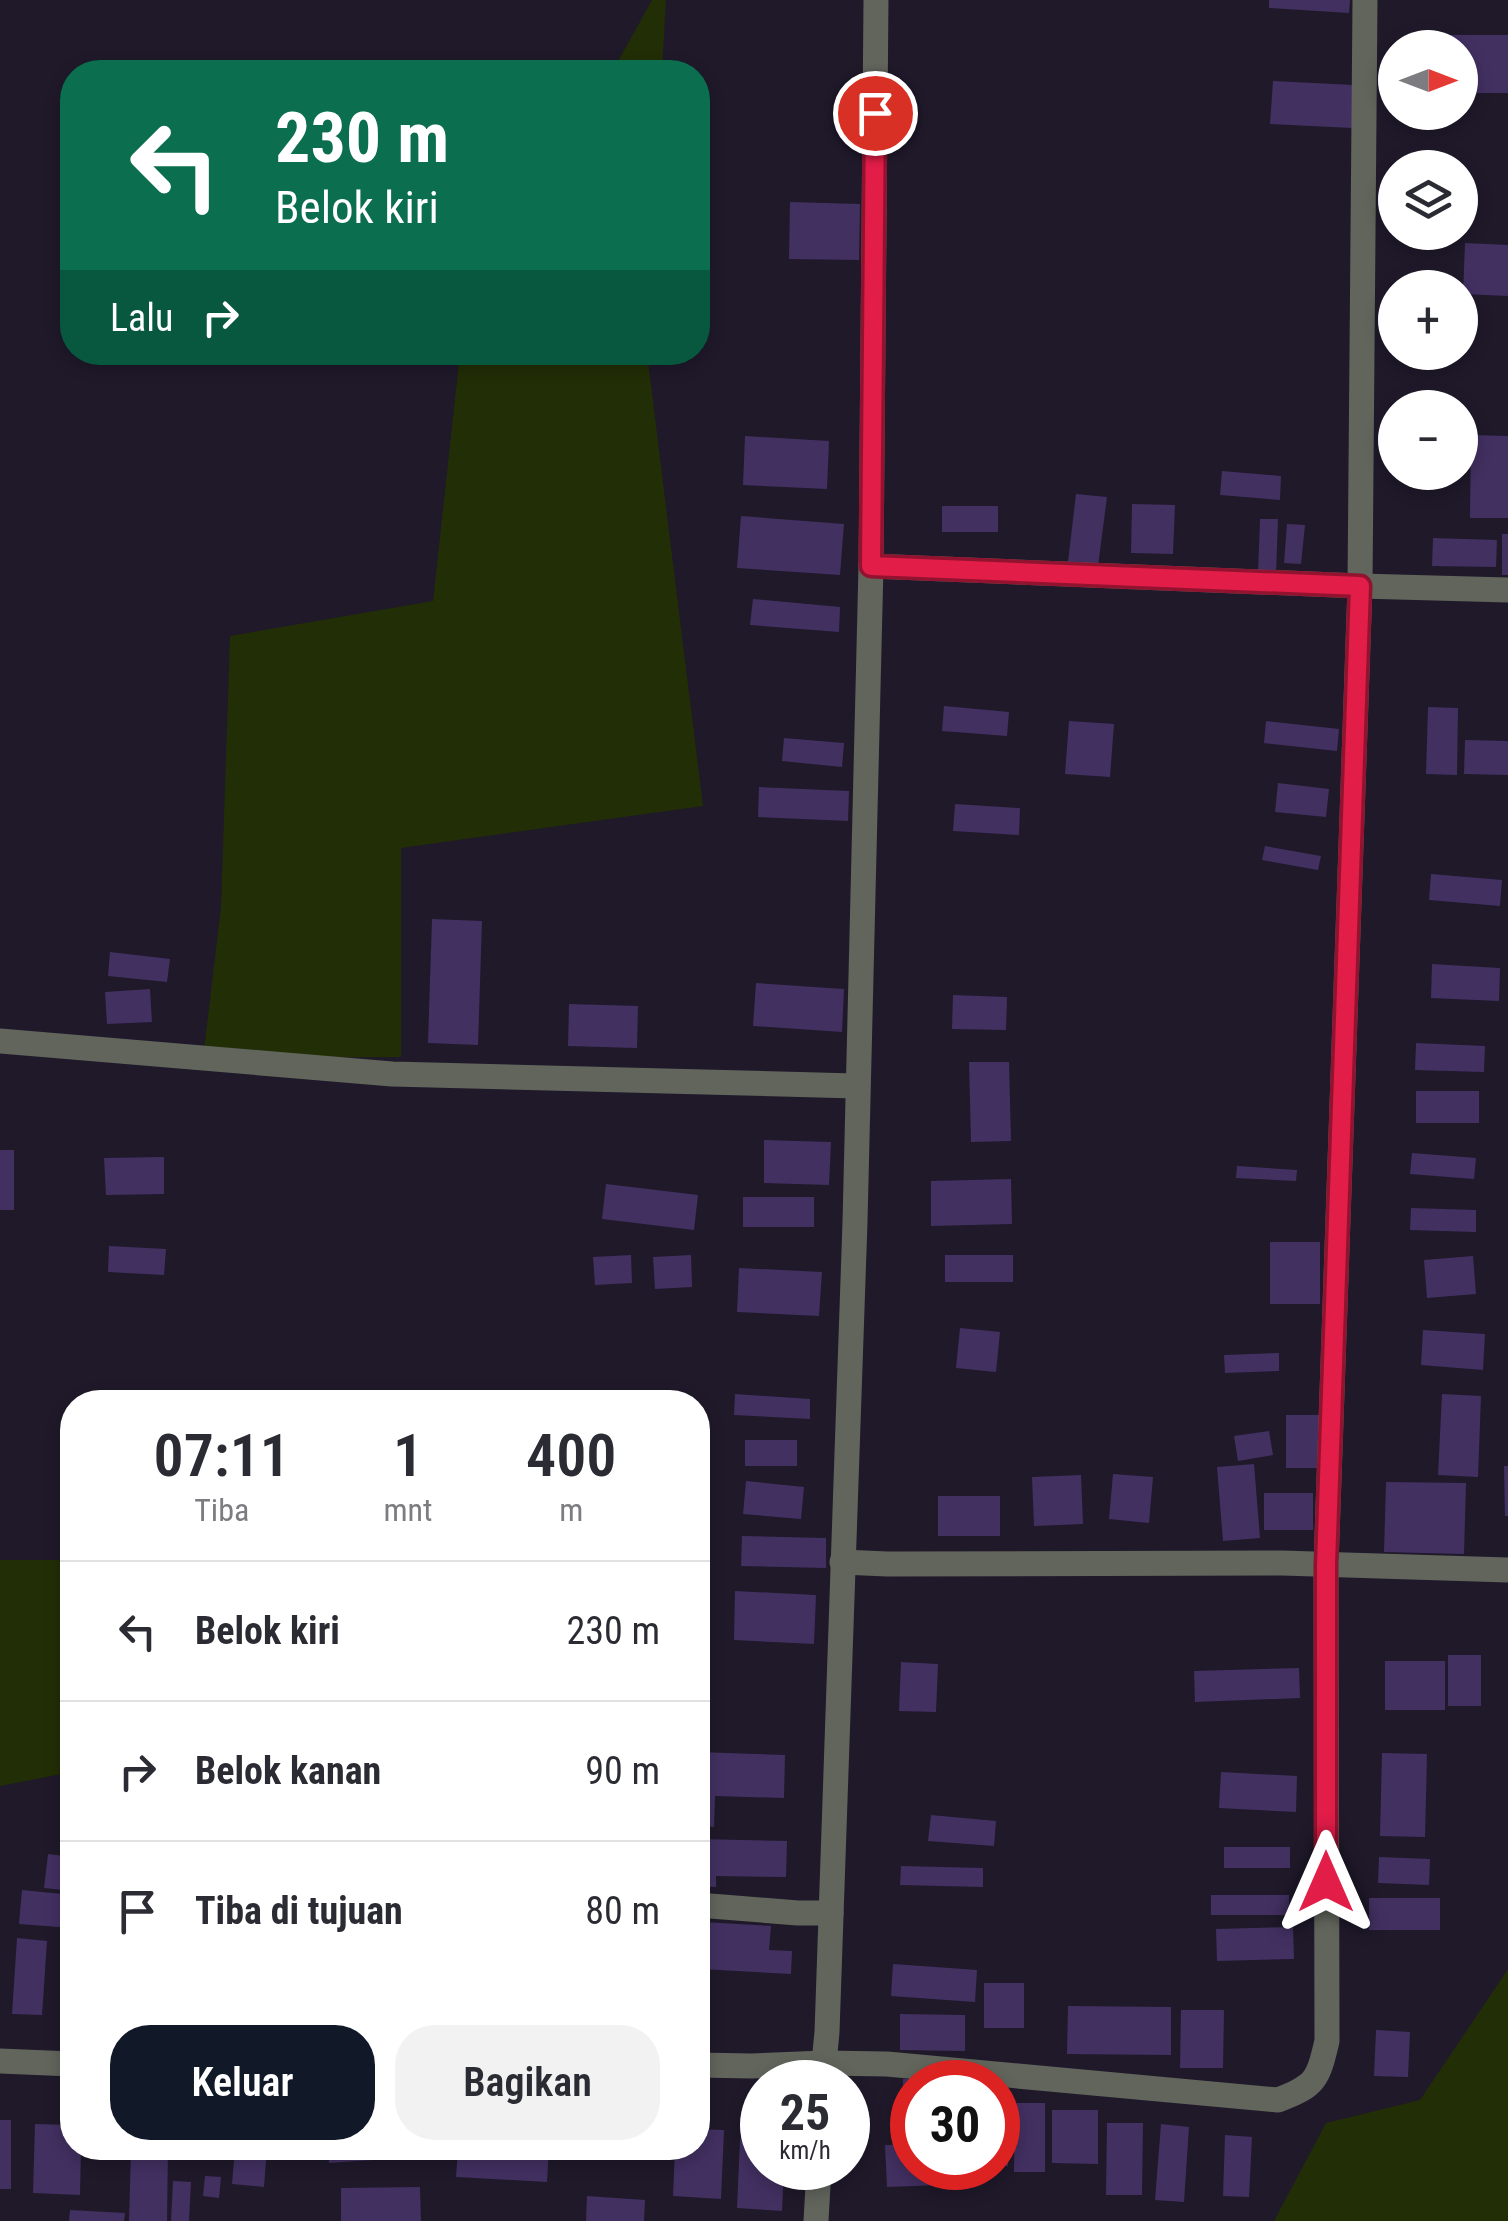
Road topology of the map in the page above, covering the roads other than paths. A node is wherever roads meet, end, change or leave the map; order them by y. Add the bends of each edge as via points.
1 (876, 0) edge
2 (1365, 0) edge
3 (871, 566) junction
4 (1360, 586) junction
5 (1508, 590) edge
6 (0, 1041) edge
7 (856, 1086) junction
8 (842, 1562) junction
9 (1326, 1565) junction
10 (1508, 1570) edge
11 (710, 1906) edge
12 (831, 1913) junction
13 (825, 2060) edge
14 (0, 2061) edge
15 (60, 2064) edge
16 (710, 2064) edge
17 (740, 2066) edge
18 (870, 2066) edge
19 (818, 2190) edge
20 (816, 2221) edge

1 - 3 street
2 - 4 street
3 - 4 street
3 - 7 street
4 - 5 street
4 - 9 street
6 - 7 street via 392,1074
7 - 8 street
8 - 9 street
8 - 12 street
9 - 10 street
9 - 18 street via 1327,2040 1320,2072 1304,2090 1278,2100
11 - 12 street
12 - 13 street
14 - 15 street
16 - 17 street
19 - 20 street

